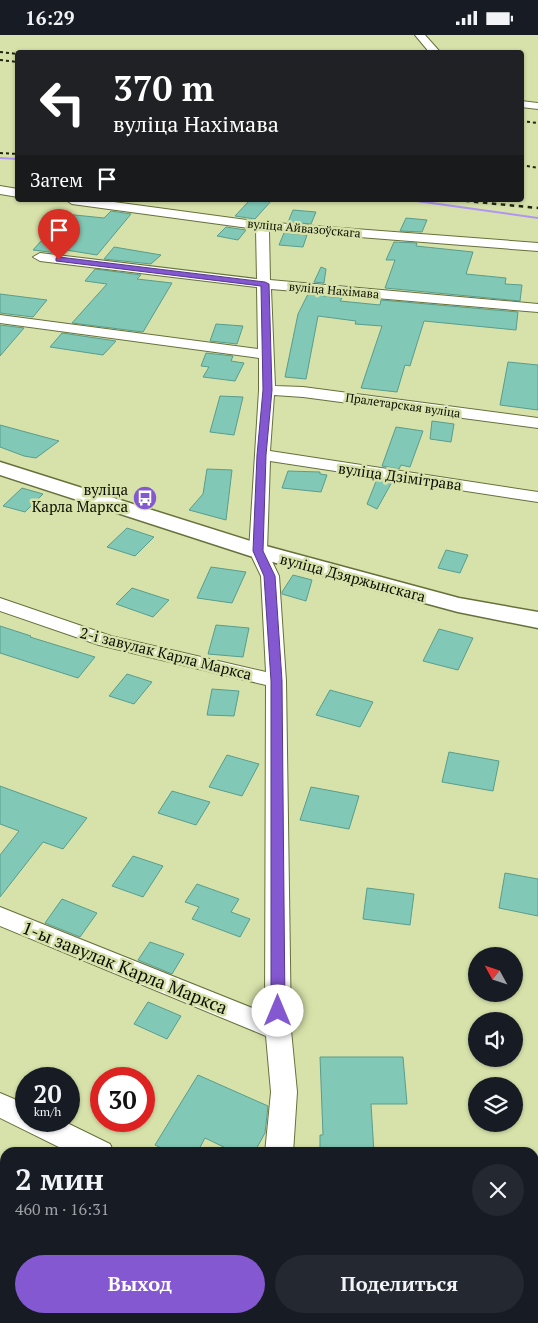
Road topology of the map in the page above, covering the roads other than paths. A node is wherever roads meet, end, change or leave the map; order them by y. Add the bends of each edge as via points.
1 (420, 35) edge
2 (433, 50) edge
3 (524, 104) edge
4 (538, 106) edge
5 (0, 190) edge
6 (15, 192) edge
7 (87, 202) edge
8 (262, 226) junction
9 (538, 247) edge
10 (40, 257) dead end
11 (265, 284) junction
12 (538, 308) edge
13 (0, 319) edge
14 (267, 355) junction
15 (267, 390) junction
16 (538, 423) edge
17 (262, 455) junction
18 (0, 468) edge
19 (538, 497) edge
20 (258, 551) junction
21 (0, 604) edge
22 (538, 621) edge
23 (276, 681) junction
24 (0, 916) edge
25 (278, 1030) junction
26 (0, 1105) edge
27 (15, 1112) edge
28 (57, 1132) edge
29 (88, 1147) edge
30 (279, 1147) edge

1 - 2 street
3 - 4 street
5 - 6 street
7 - 8 street, вуліца Айвазоўскага
8 - 9 street, вуліца Айвазоўскага
8 - 11 street
10 - 11 street, вуліца Нахімава
11 - 12 street, вуліца Нахімава
11 - 14 street
13 - 14 street
14 - 15 street
15 - 16 street, Пралетарская вуліца
15 - 17 street
17 - 19 street, вуліца Дзімітрава
17 - 20 street
18 - 20 street, вуліца Дзяржынскага
20 - 22 street, вуліца Дзяржынскага via 458,605
20 - 23 street via 270,576
21 - 23 street, 2-і завулак Карла Маркса via 106,641
23 - 25 street
24 - 25 street, 1-ы завулак Карла Маркса
25 - 30 street via 284,1092
26 - 27 street
28 - 29 street

